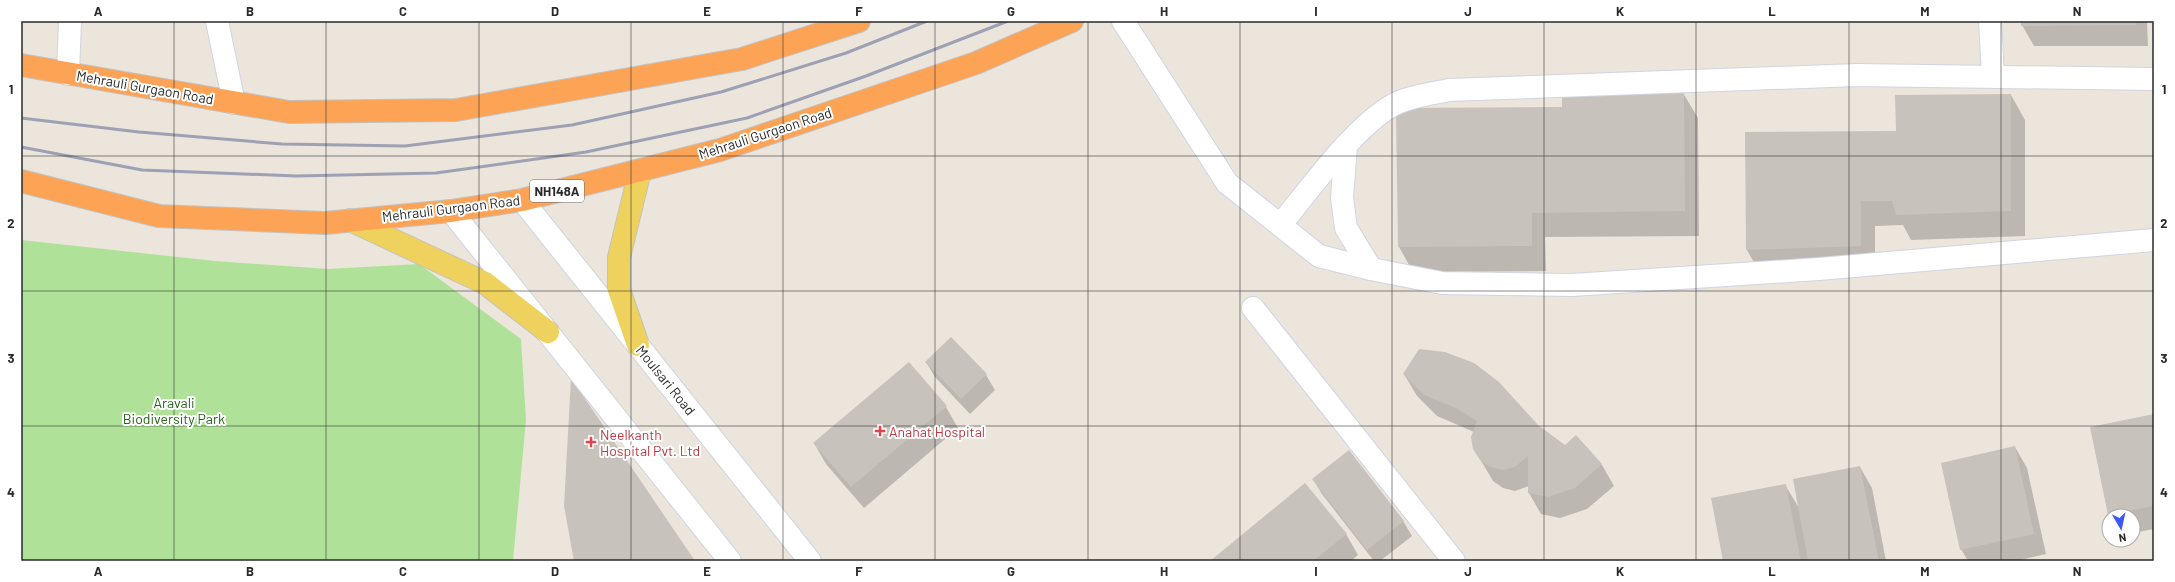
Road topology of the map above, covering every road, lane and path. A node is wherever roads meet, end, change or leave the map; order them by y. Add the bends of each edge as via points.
1 (70, 21) edge
2 (217, 21) edge
3 (859, 21) edge
4 (1072, 21) edge
5 (1123, 21) edge
6 (1990, 21) edge
7 (21, 65) edge
8 (68, 74) junction
9 (1993, 76) junction
10 (2153, 79) dead end
11 (234, 103) junction
12 (1346, 146) junction
13 (640, 171) junction
14 (21, 181) edge
15 (522, 200) junction
16 (451, 210) junction
17 (350, 220) junction
18 (1281, 224) junction
19 (2154, 240) edge
20 (1371, 269) junction
21 (1253, 308) dead end
22 (548, 332) junction
23 (638, 344) junction
24 (730, 561) edge
25 (810, 561) edge
26 (1454, 561) edge

1 - 8 street
2 - 11 street
3 - 11 highway, Mehrauli Gurgaon Road via 742,59 456,110 289,112
4 - 13 highway, Mehrauli Gurgaon Road / NH148A via 976,62 720,150
5 - 18 street via 1227,183
6 - 9 street
7 - 8 highway, Mehrauli Gurgaon Road
8 - 11 highway, Mehrauli Gurgaon Road
9 - 10 street
9 - 12 street via 1857,75 1449,90 1394,105 1377,116
12 - 18 street
12 - 20 street via 1342,198 1346,228
13 - 15 highway, Mehrauli Gurgaon Road / NH148A
13 - 23 main road via 619,257 619,290
14 - 17 highway, Mehrauli Gurgaon Road / NH148A via 159,216 324,223
15 - 16 highway, Mehrauli Gurgaon Road / NH148A
15 - 23 street, Moulsari Road
16 - 17 highway, Mehrauli Gurgaon Road / NH148A
16 - 22 street
17 - 22 main road via 486,283
18 - 20 street via 1319,256
19 - 20 street via 1819,269 1572,285 1442,283
21 - 26 street
22 - 24 street
23 - 25 street, Moulsari Road

